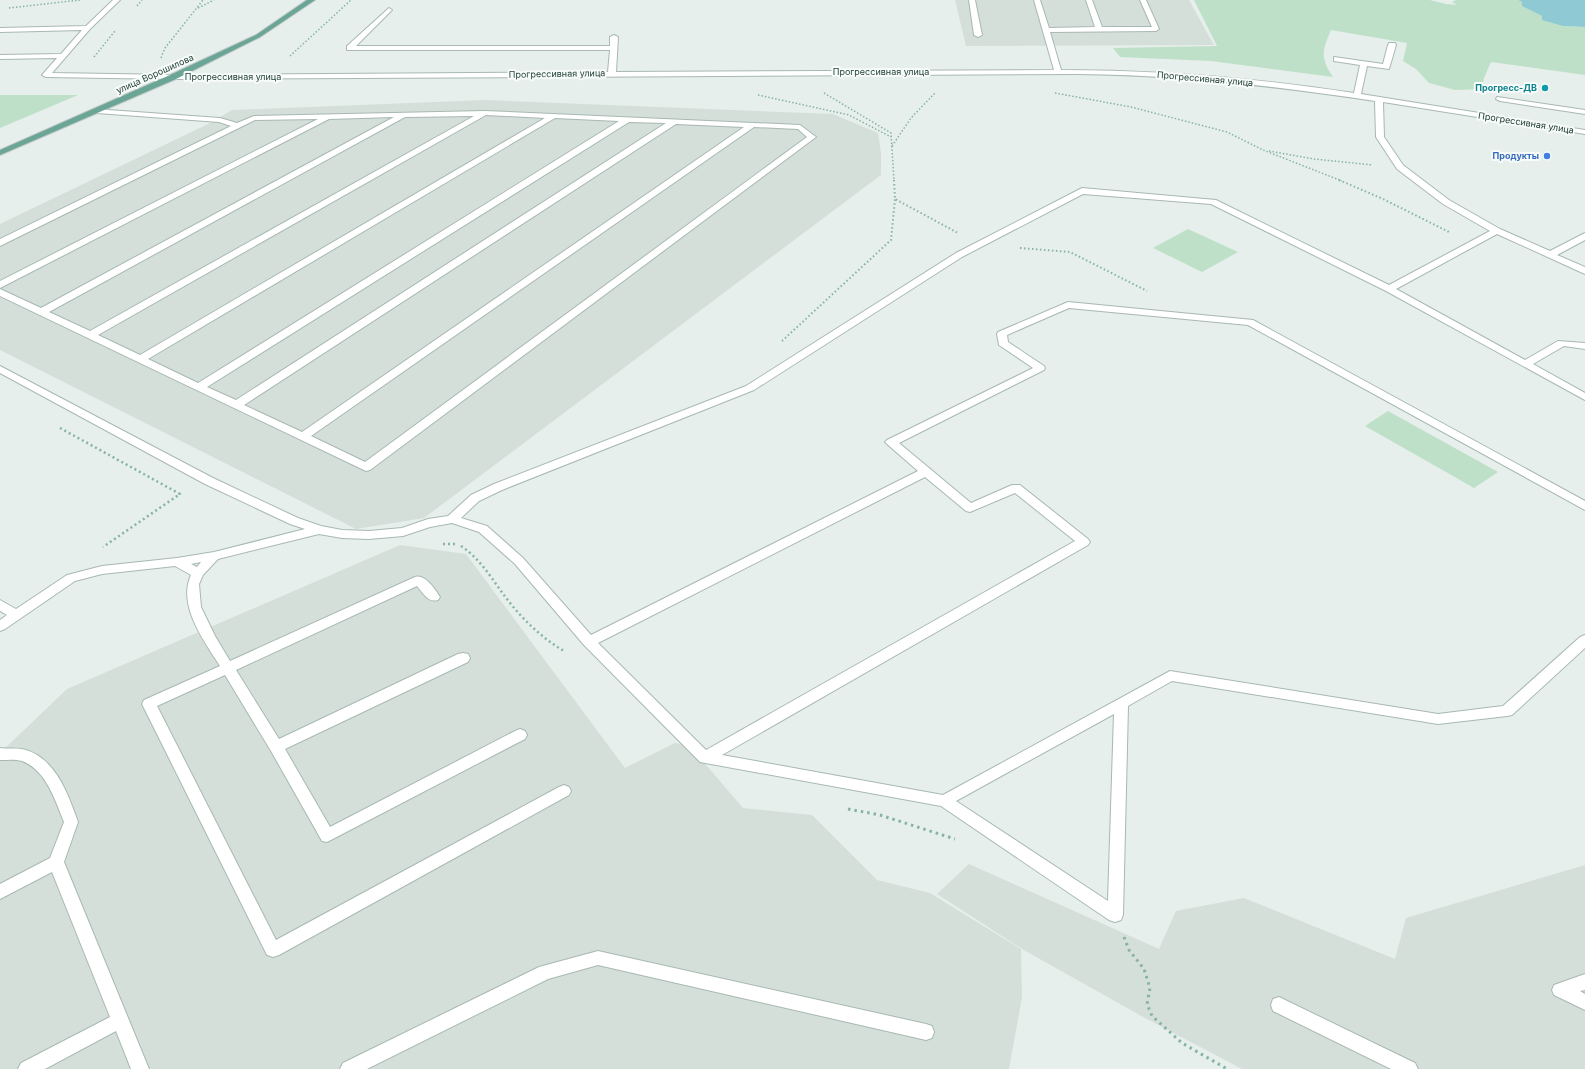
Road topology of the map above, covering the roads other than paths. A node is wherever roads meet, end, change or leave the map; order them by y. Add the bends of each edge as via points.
1 (117, 0) edge
2 (312, 0) edge
3 (972, 0) edge
4 (1037, 0) edge
5 (1089, 0) edge
6 (1143, 0) edge
7 (389, 10) dead end
8 (88, 28) junction
9 (0, 30) edge
10 (1046, 30) junction
11 (1100, 30) junction
12 (978, 35) dead end
13 (614, 37) dead end
14 (1392, 45) dead end
15 (613, 48) junction
16 (64, 56) junction
17 (0, 57) edge
18 (1337, 59) dead end
19 (1364, 63) junction
20 (1058, 72) junction
21 (612, 73) junction
22 (173, 77) junction
23 (1357, 96) junction
24 (1500, 99) dead end
25 (1378, 100) junction
26 (97, 111) junction
27 (1585, 112) edge
28 (485, 113) junction
29 (405, 114) junction
30 (329, 116) junction
31 (554, 116) junction
32 (628, 119) junction
33 (675, 121) junction
34 (752, 125) junction
35 (238, 126) junction
36 (1585, 132) edge
37 (0, 153) edge
38 (1497, 231) junction
39 (1585, 236) edge
40 (0, 242) edge
41 (1550, 255) junction
42 (1585, 271) edge
43 (0, 285) edge
44 (1389, 289) junction
45 (3, 296) edge
46 (41, 312) junction
47 (90, 335) junction
48 (1585, 346) edge
49 (140, 359) junction
50 (1526, 364) junction
51 (0, 369) edge
52 (199, 387) junction
53 (1585, 397) edge
54 (236, 405) junction
55 (302, 437) junction
56 (926, 472) junction
57 (1585, 506) edge
58 (452, 519) junction
59 (319, 530) junction
60 (214, 556) junction
61 (177, 562) junction
62 (198, 573) junction
63 (434, 597) dead end
64 (0, 605) edge
65 (16, 615) junction
66 (0, 626) edge
67 (1585, 640) edge
68 (589, 642) junction
69 (463, 658) dead end
70 (228, 667) junction
71 (1121, 703) junction
72 (520, 735) dead end
73 (276, 747) junction
74 (0, 754) edge
75 (705, 758) junction
76 (564, 791) dead end
77 (944, 801) junction
78 (56, 862) junction
79 (0, 892) edge
80 (1585, 982) edge
81 (1585, 1002) edge
82 (1279, 1005) dead end
83 (121, 1020) junction
84 (926, 1032) dead end
85 (27, 1069) edge
86 (140, 1069) edge
87 (349, 1069) edge
88 (1409, 1069) edge

1 - 8 street
2 - 22 main road, улица Ворошилова via 258,36
3 - 12 street
4 - 10 street
5 - 11 street
6 - 11 street via 1156,29
7 - 15 street via 350,48
8 - 9 street
8 - 16 street
10 - 11 street
10 - 20 street
13 - 15 street
14 - 19 street via 1386,67
15 - 21 street
16 - 17 street
16 - 22 street, Прогрессивная улица via 46,75
18 - 19 street
19 - 23 street
20 - 21 street, Прогрессивная улица
20 - 23 street, Прогрессивная улица via 1195,76
21 - 22 street, Прогрессивная улица
22 - 26 main road, улица Ворошилова
23 - 25 street, Прогрессивная улица
24 - 27 street
25 - 36 street, Прогрессивная улица
25 - 38 street via 1380,137 1400,167 1446,202
26 - 35 street via 220,120
26 - 37 main road, улица Ворошилова
28 - 29 street
28 - 31 street
28 - 47 street
29 - 30 street
29 - 46 street
30 - 35 street via 254,118
30 - 43 street
31 - 32 street
31 - 49 street
32 - 33 street
32 - 52 street
33 - 34 street
33 - 54 street
34 - 55 street
34 - 55 street via 800,127 812,137 366,467
35 - 40 street
38 - 41 street
38 - 44 street
39 - 41 street
41 - 42 street
44 - 50 street
44 - 58 street via 1213,202 1082,191 959,255 750,388 498,487 475,498
45 - 46 street
46 - 47 street
47 - 49 street
48 - 50 street via 1562,343
49 - 52 street
50 - 53 street
51 - 59 street via 209,481
52 - 54 street
54 - 55 street
56 - 57 street via 891,442 1040,368 1003,343 1002,334 1068,305 1250,322
56 - 68 street
56 - 75 street via 970,508 1016,488 1084,542
58 - 59 street via 428,523 403,532 370,535
58 - 68 street via 483,529 519,561
59 - 60 street
60 - 61 street
60 - 62 street
61 - 62 street
61 - 65 street via 122,567 71,578
62 - 70 street via 193,584 194,607 209,638
63 - 70 street via 419,580
64 - 65 street
65 - 66 street
67 - 71 street via 1507,711 1438,718 1170,676
68 - 75 street
69 - 73 street
70 - 73 street
70 - 76 street via 149,704 273,950
71 - 77 street
71 - 77 street via 1115,915
72 - 73 street via 327,836
74 - 78 street via 22,755 40,766 57,786 71,822
75 - 77 street
78 - 79 street
78 - 83 street
80 - 81 street via 1560,990
82 - 88 street
83 - 85 street
83 - 86 street
84 - 87 street via 598,958 545,972

